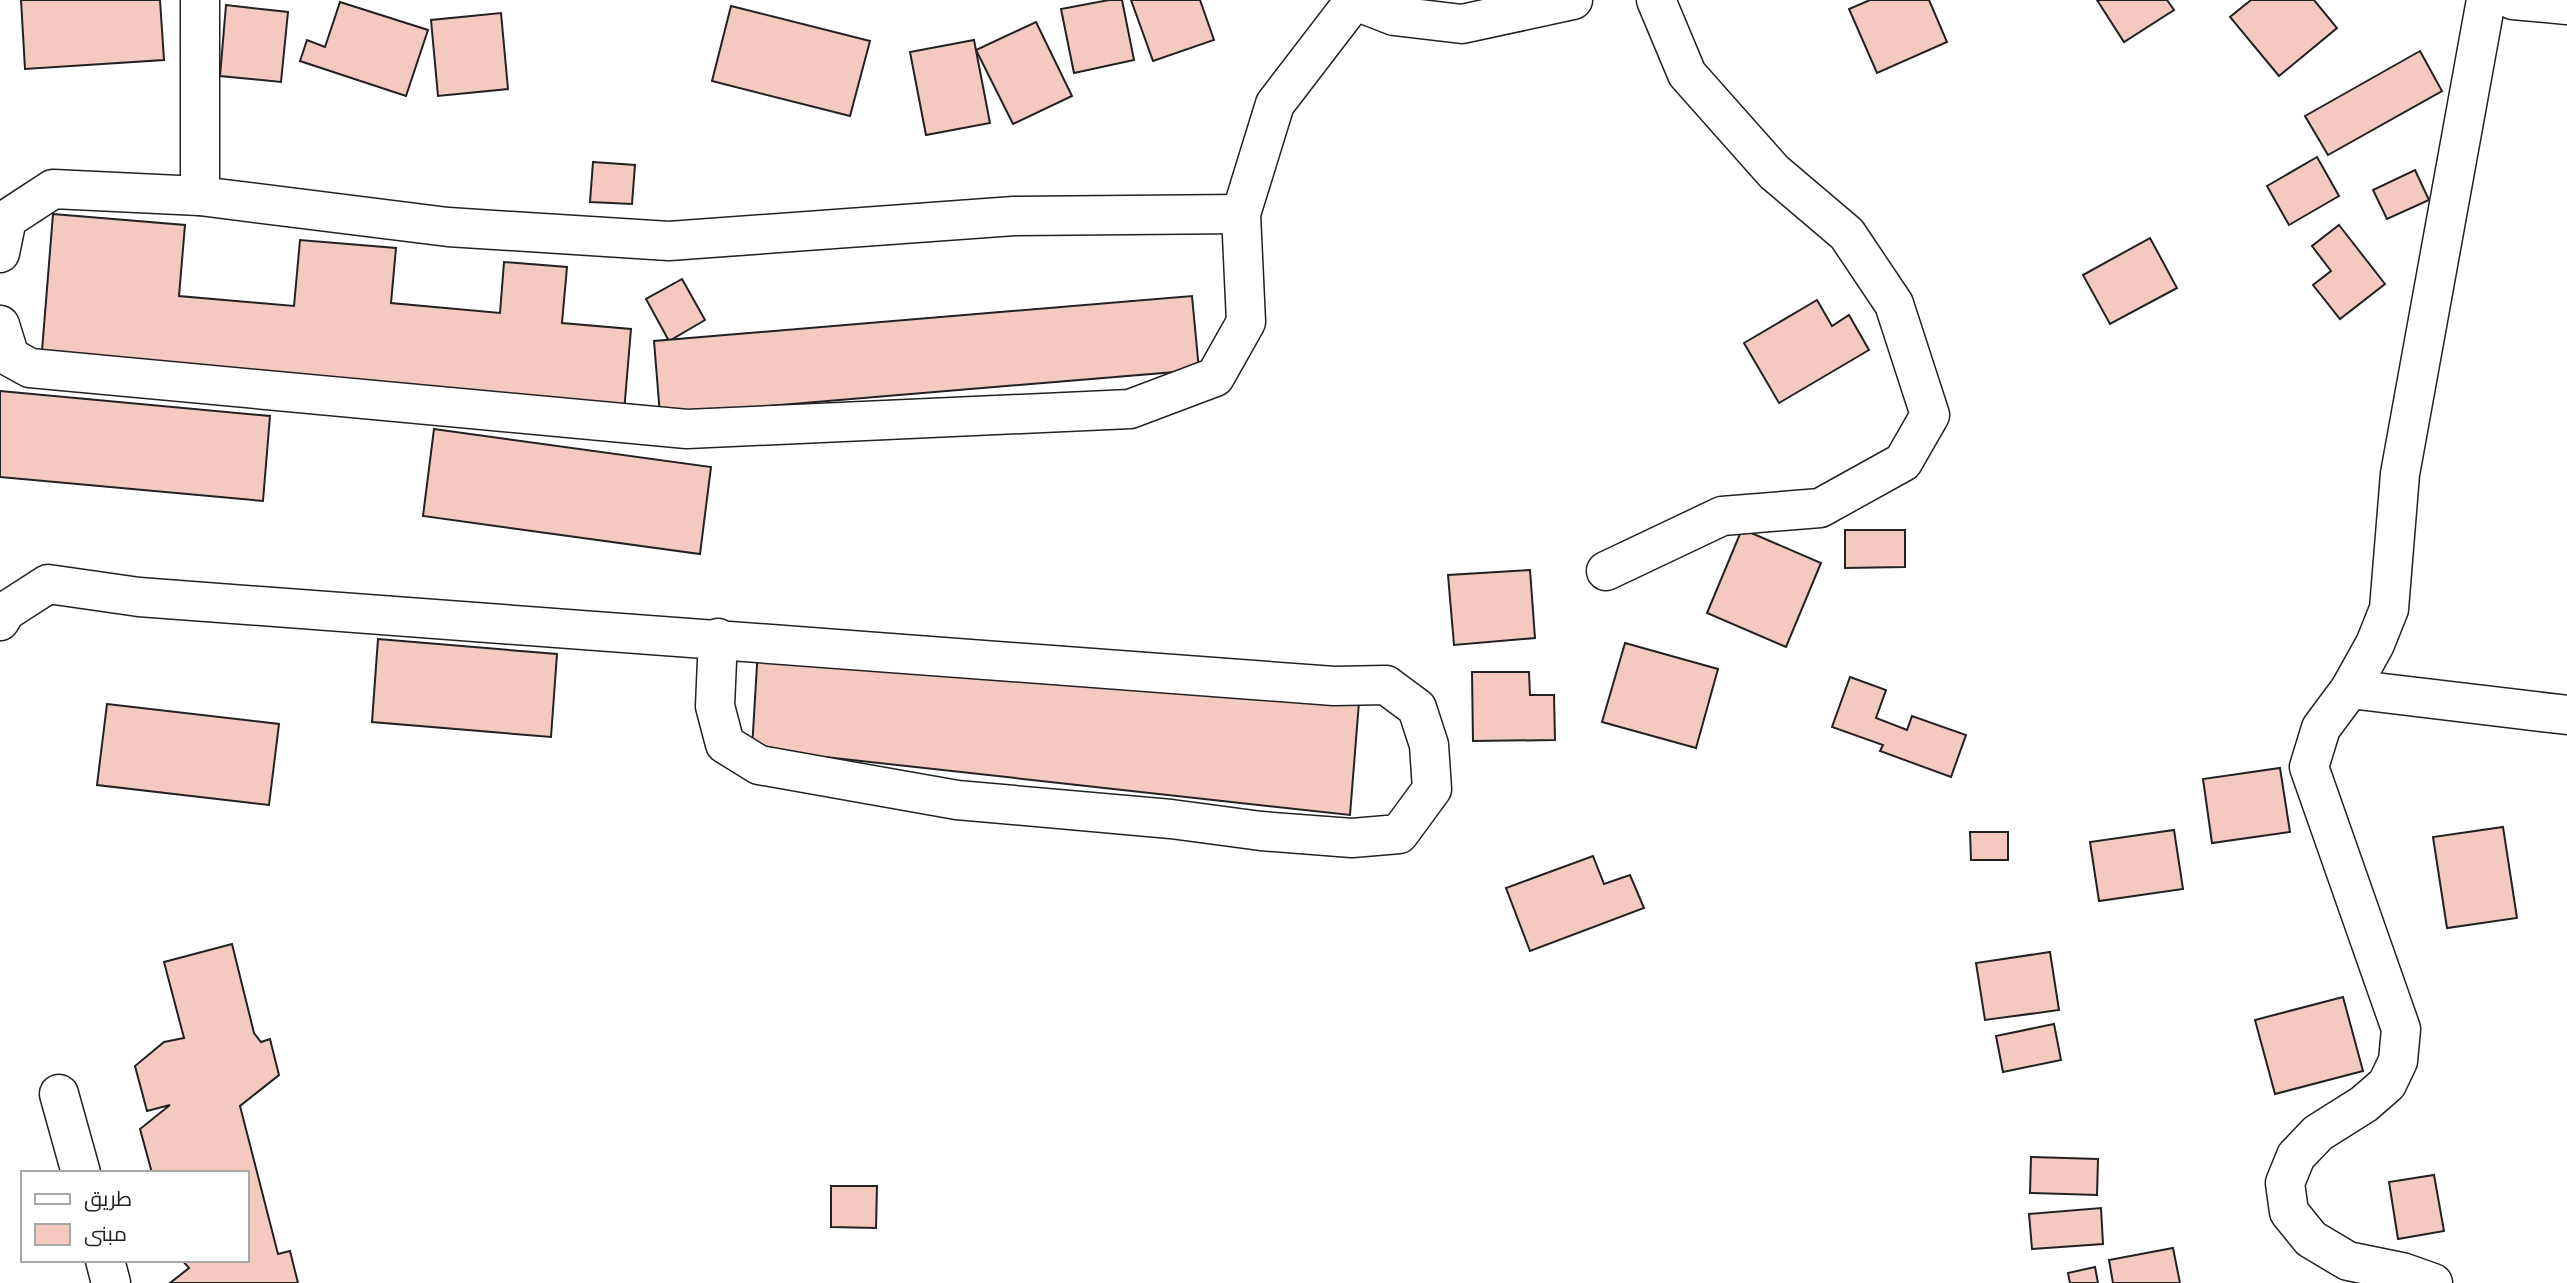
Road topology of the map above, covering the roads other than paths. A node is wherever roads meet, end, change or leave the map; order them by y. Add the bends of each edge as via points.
1 (200, 0) edge
2 (1573, 0) edge
3 (1656, 0) edge
4 (2486, 0) edge
5 (2513, 0) edge
6 (1353, 1) edge
7 (2567, 5) edge
8 (200, 197) junction
9 (1241, 214) junction
10 (0, 253) edge
11 (0, 325) edge
12 (1606, 571) dead end
13 (0, 621) edge
14 (718, 638) junction
15 (2350, 689) junction
16 (2567, 715) edge
17 (59, 1094) dead end
18 (80, 1171) edge
19 (105, 1262) edge
20 (111, 1283) edge
21 (2433, 1283) edge

1 - 8 street
2 - 6 street via 1462,23 1394,16
3 - 12 street via 1687,74 1774,172 1847,234 1894,304 1930,415 1902,463 1820,508 1722,516
4 - 15 street via 2400,474 2389,609
5 - 7 street
6 - 9 street via 1275,104
8 - 9 street via 449,227 669,242 1014,216
8 - 10 street via 53,189 7,219
9 - 11 street via 1247,322 1215,377 1130,409 687,429 30,368 10,357
13 - 14 street via 6,611 48,584 139,597
14 - 14 street via 715,706 725,744 759,765 804,775 957,800 1352,838 1399,834 1432,789 1429,745 1418,708 1386,685 1334,686
15 - 16 street
15 - 21 street via 2321,728 2309,767 2401,1029 2398,1061 2387,1084 2318,1133 2296,1156 2285,1183 2289,1212 2311,1239 2348,1261
17 - 18 street
19 - 20 street

